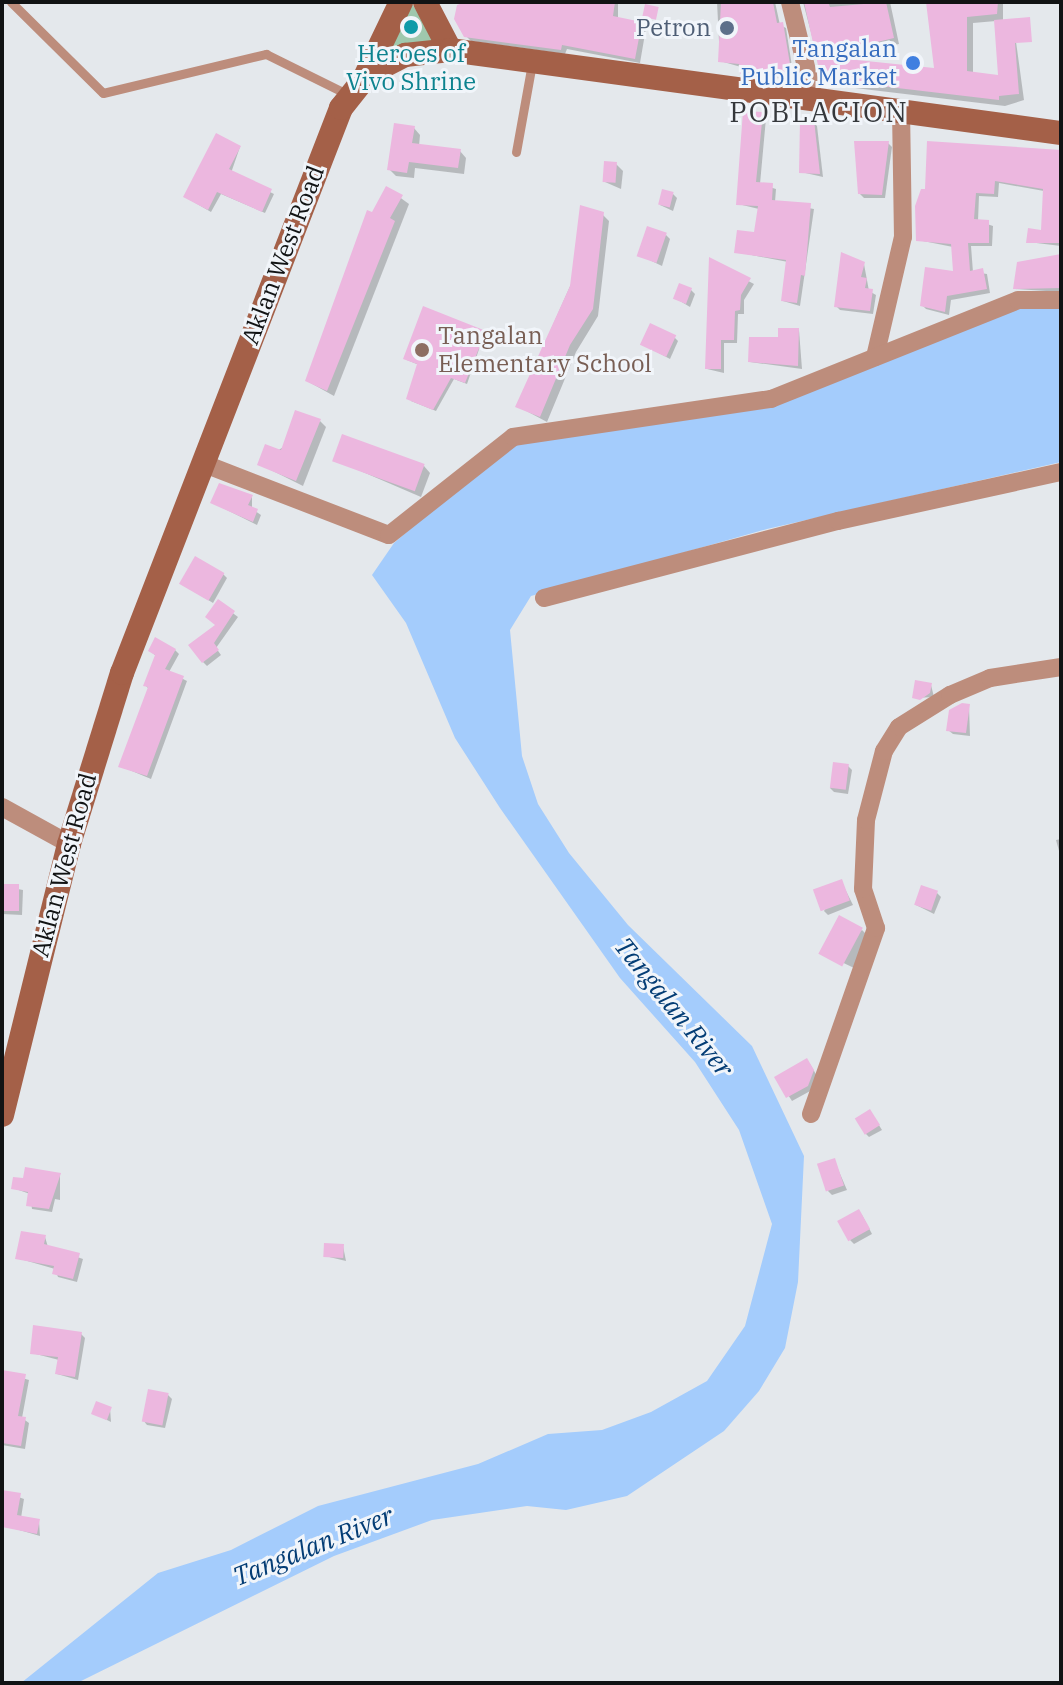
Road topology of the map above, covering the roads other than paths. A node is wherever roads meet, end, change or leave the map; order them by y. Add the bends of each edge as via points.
1 (11, 2) edge
2 (401, 2) edge
3 (425, 2) edge
4 (790, 2) edge
5 (450, 50) junction
6 (532, 60) junction
7 (357, 86) junction
8 (814, 99) junction
9 (901, 111) junction
10 (1059, 127) edge
11 (516, 152) dead end
12 (1061, 300) edge
13 (875, 357) junction
14 (202, 463) junction
15 (1061, 472) edge
16 (544, 598) dead end
17 (1061, 667) edge
18 (2, 807) edge
19 (69, 844) junction
20 (811, 1114) dead end
21 (2, 1115) edge

1 - 7 lane via 103,93 266,54
2 - 7 main road, Aklan West Road
3 - 5 main road
4 - 8 street
5 - 6 main road
5 - 7 main road via 405,55
6 - 8 main road
6 - 11 lane
7 - 14 main road, Aklan West Road
8 - 9 main road
9 - 10 main road
9 - 13 street via 903,237
12 - 13 street via 1018,300
13 - 14 street via 771,399 513,437 389,535
14 - 19 main road, Aklan West Road via 122,673
15 - 16 street via 838,521
17 - 20 street via 990,678 950,695 899,727 884,751 865,833 863,889 876,928
18 - 19 street
19 - 21 main road, Aklan West Road

